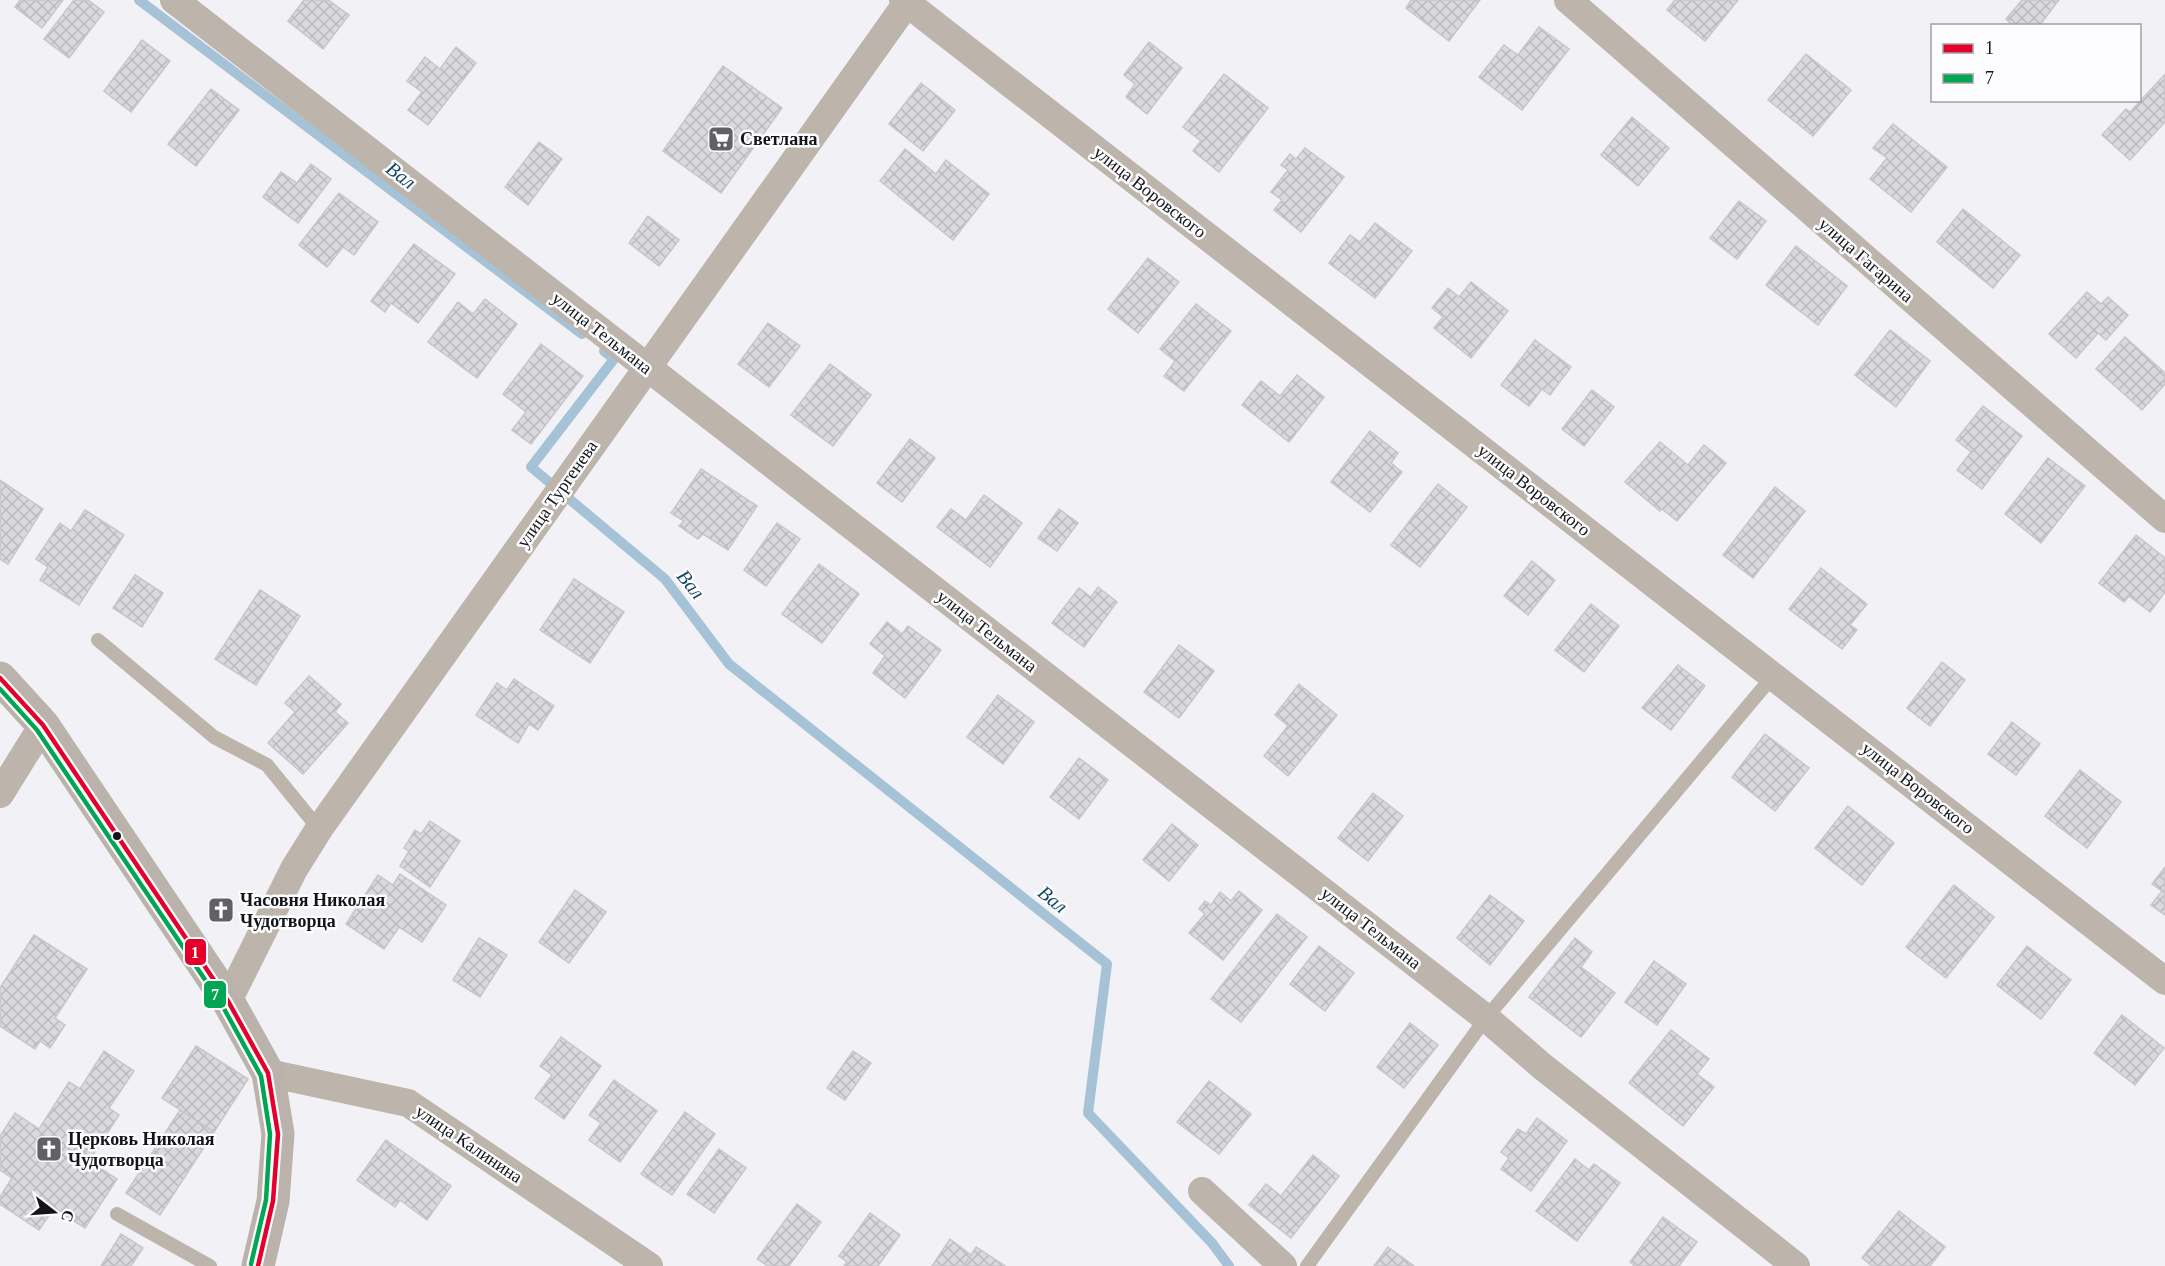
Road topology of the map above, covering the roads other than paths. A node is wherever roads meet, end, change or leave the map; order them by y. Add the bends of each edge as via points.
1 (174, 0) edge
2 (1568, 0) edge
3 (906, 1) edge
4 (647, 368) junction
5 (2165, 519) edge
6 (98, 640) dead end
7 (1773, 676) junction
8 (0, 678) edge
9 (43, 725) junction
10 (0, 794) edge
11 (319, 829) junction
12 (2165, 981) edge
13 (228, 1001) junction
14 (1486, 1018) junction
15 (268, 1073) junction
16 (1202, 1191) dead end
17 (117, 1214) dead end
18 (210, 1266) edge
19 (258, 1266) edge
20 (649, 1266) edge
21 (1283, 1266) edge
22 (1307, 1266) edge
23 (1796, 1266) edge

1 - 4 street, улица Тельмана
2 - 5 street, улица Гагарина
3 - 4 street, улица Тургенева
3 - 7 street, улица Воровского
4 - 11 street, улица Тургенева
4 - 14 street, улица Тельмана
6 - 11 lane via 214,737 267,765
7 - 12 street, улица Воровского
7 - 14 lane
8 - 9 street
9 - 10 street
9 - 13 street
11 - 13 street, улица Тургенева via 294,869
13 - 15 street
14 - 22 lane
14 - 23 street, улица Тельмана
15 - 19 street via 278,1134 273,1201
15 - 20 street, улица Калинина via 408,1103
16 - 21 street
17 - 18 lane

